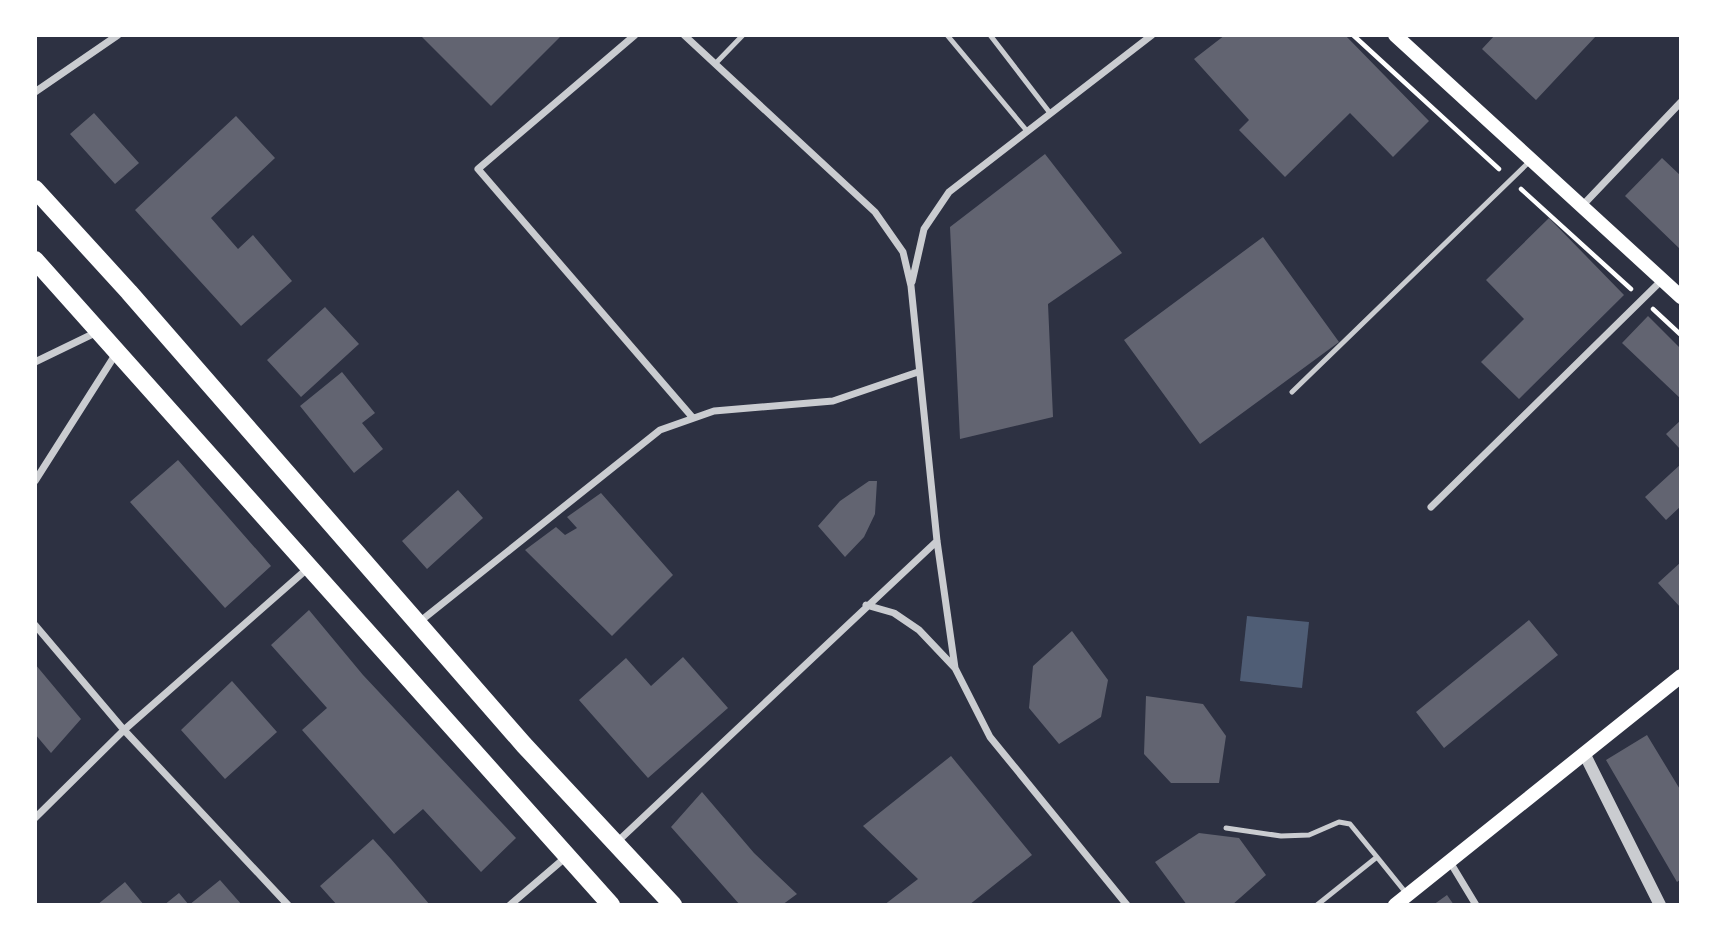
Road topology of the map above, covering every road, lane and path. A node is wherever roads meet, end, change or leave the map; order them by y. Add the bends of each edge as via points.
1 (118, 35) edge
2 (635, 35) edge
3 (684, 35) edge
4 (743, 35) edge
5 (947, 35) edge
6 (990, 35) edge
7 (1152, 35) edge
8 (1395, 35) edge
9 (715, 64) junction
10 (35, 92) edge
11 (1681, 102) edge
12 (1050, 113) junction
13 (1027, 131) junction
14 (1532, 160) junction
15 (35, 189) edge
16 (1582, 206) junction
17 (35, 260) edge
18 (1662, 279) junction
19 (911, 286) junction
20 (1681, 297) edge
21 (100, 331) junction
22 (117, 351) junction
23 (35, 362) edge
24 (918, 372) junction
25 (1292, 392) dead end
26 (693, 418) junction
27 (35, 481) edge
28 (1431, 507) dead end
29 (937, 541) junction
30 (307, 569) junction
31 (866, 605) junction
32 (417, 623) junction
33 (35, 625) edge
34 (955, 668) junction
35 (1681, 676) edge
36 (124, 730) junction
37 (1584, 753) junction
38 (35, 818) edge
39 (1226, 828) dead end
40 (616, 843) junction
41 (566, 857) junction
42 (1377, 857) junction
43 (1449, 861) junction
44 (1408, 895) junction
45 (288, 905) edge
46 (510, 905) edge
47 (611, 905) edge
48 (673, 905) edge
49 (1127, 905) edge
50 (1317, 905) edge
51 (1395, 905) edge
52 (1476, 905) edge
53 (1660, 905) edge

1 - 10 street
2 - 26 street via 478,169
3 - 9 street
4 - 9 lane
5 - 13 lane
6 - 12 lane
7 - 12 street
8 - 14 main road
9 - 19 street via 875,212 903,252
11 - 16 street
12 - 13 street
13 - 19 street via 949,192 934,210 924,229
14 - 16 main road
14 - 25 lane
15 - 32 main road
16 - 18 main road
17 - 21 main road
18 - 20 main road
18 - 28 street
19 - 24 street
21 - 22 main road
21 - 23 street
22 - 27 street
22 - 30 main road
24 - 26 street via 832,401 714,411
24 - 29 street
26 - 32 street via 660,430 634,447
29 - 31 street
29 - 34 street
30 - 36 street
30 - 41 main road
31 - 34 street via 894,613 919,630
31 - 40 street
32 - 40 main road
33 - 36 street
34 - 49 street via 990,737
35 - 37 main road
36 - 38 street
36 - 45 street
37 - 43 main road
37 - 53 street
39 - 42 lane via 1281,836 1309,835 1339,822 1350,824
40 - 48 main road
41 - 46 street
41 - 47 main road
42 - 44 lane
42 - 50 lane
43 - 44 main road
43 - 52 street
44 - 51 main road

